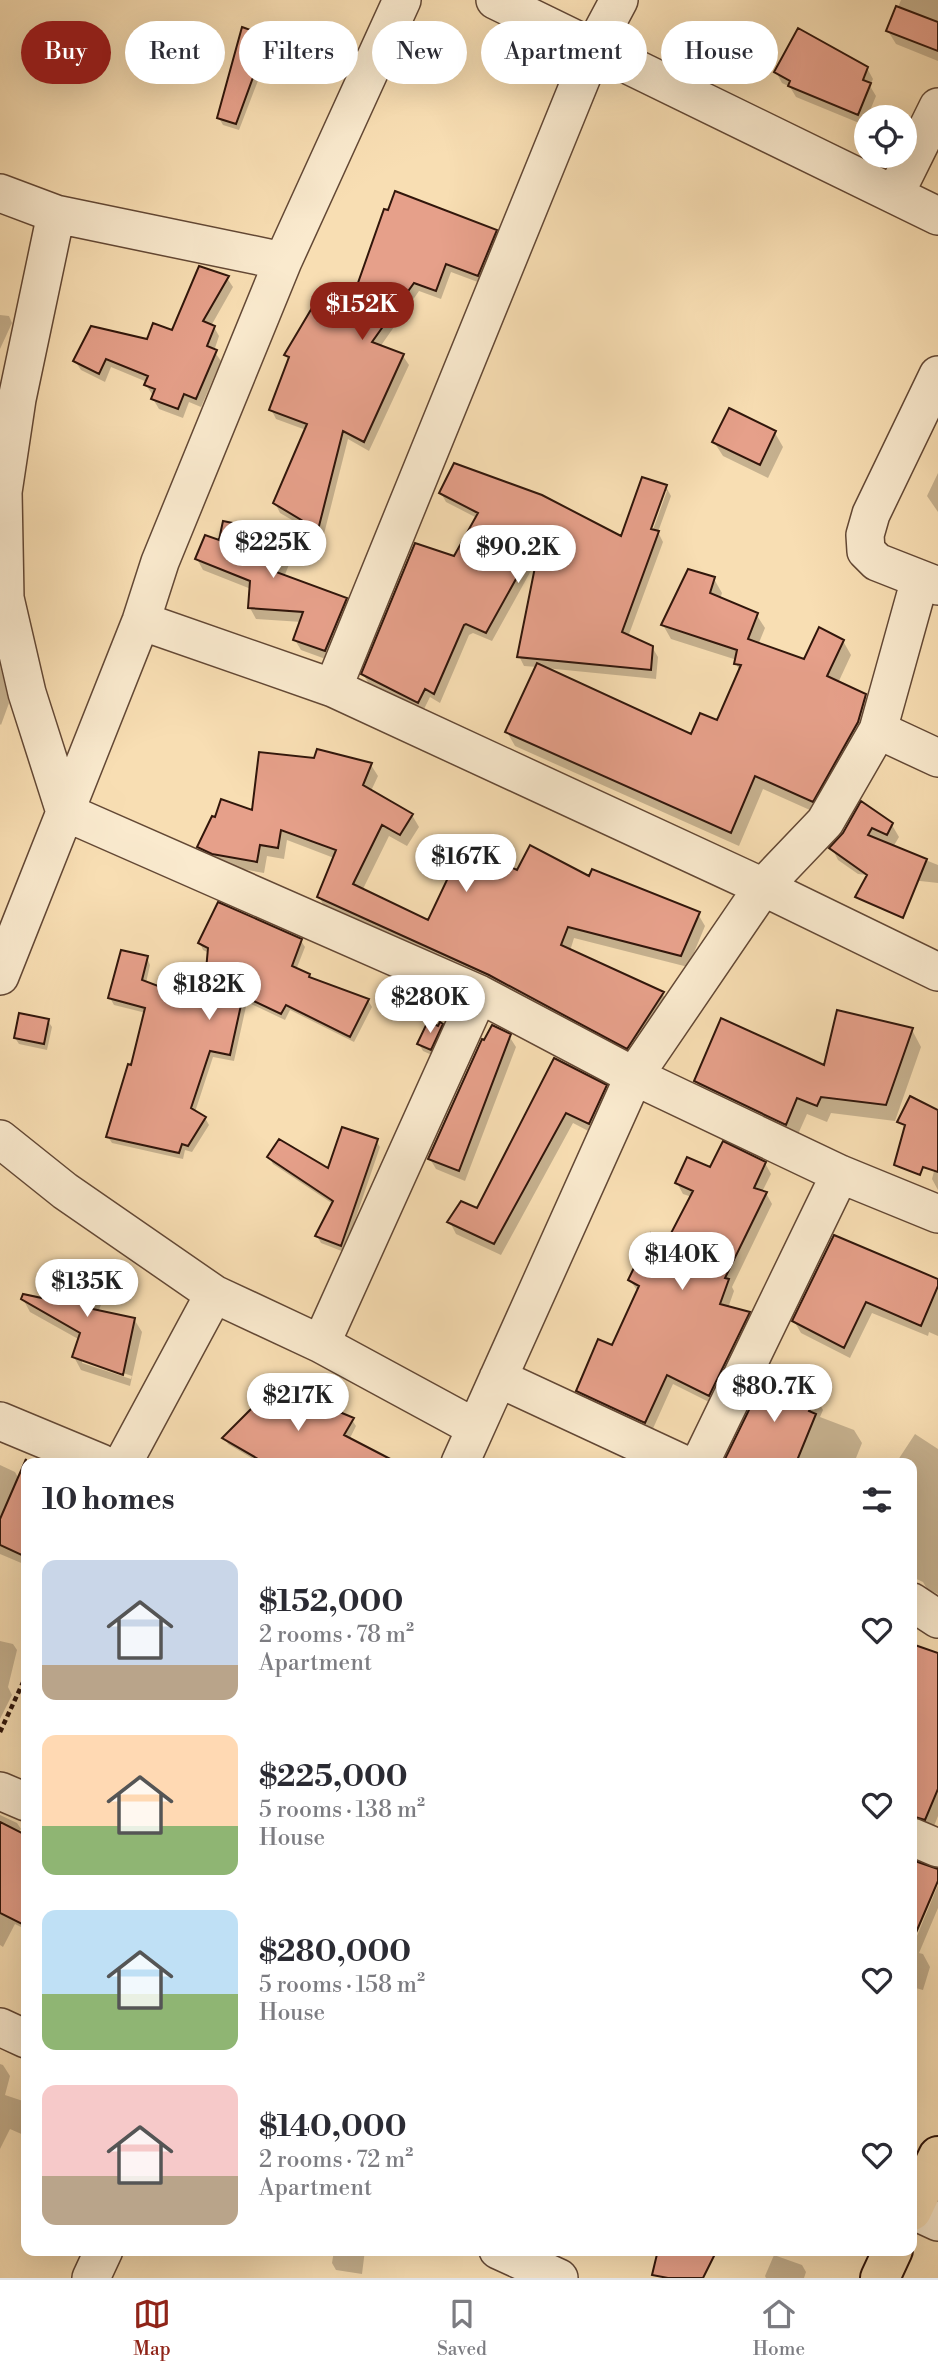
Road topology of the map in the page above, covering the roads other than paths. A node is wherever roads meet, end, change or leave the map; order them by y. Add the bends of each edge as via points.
1 (402, 0) edge
2 (495, 0) edge
3 (619, 0) edge
4 (539, 21) edge
5 (608, 21) edge
6 (647, 73) edge
7 (579, 84) edge
8 (938, 107) edge
9 (0, 193) edge
10 (895, 194) junction
11 (56, 214) junction
12 (938, 216) edge
13 (283, 261) junction
14 (938, 375) edge
15 (2, 491) edge
16 (929, 582) edge
17 (141, 621) junction
18 (333, 688) junction
19 (878, 730) junction
20 (938, 758) edge
21 (65, 812) junction
22 (763, 887) junction
23 (938, 972) edge
24 (0, 976) edge
25 (479, 994) junction
26 (634, 1076) junction
27 (0, 1139) edge
28 (840, 1174) junction
29 (938, 1214) edge
30 (214, 1294) junction
31 (321, 1344) junction
32 (498, 1378) junction
33 (0, 1421) edge
34 (474, 1427) junction
35 (89, 1458) edge
36 (126, 1458) edge
37 (462, 1458) edge
38 (670, 1458) edge
39 (703, 1458) edge
40 (917, 1605) edge
41 (938, 1619) edge
42 (0, 1791) edge
43 (21, 1800) edge
44 (917, 1839) edge
45 (938, 1848) edge
46 (0, 2027) edge
47 (21, 2037) edge
48 (938, 2156) edge
49 (917, 2200) edge
50 (917, 2212) edge
51 (938, 2222) edge
52 (101, 2256) edge
53 (511, 2256) edge
54 (890, 2256) edge
55 (91, 2278) edge
56 (559, 2278) edge
57 (880, 2278) edge

1 - 13 street
2 - 4 street
3 - 5 street
6 - 10 street
7 - 18 street
8 - 10 street
9 - 11 street
10 - 12 street
11 - 13 street
11 - 15 street
13 - 17 street via 160,562
14 - 16 street via 871,514 866,536 866,551 877,562
15 - 21 street via 5,598 27,693
16 - 19 street
17 - 18 street
17 - 21 street
18 - 22 street
19 - 20 street
19 - 22 street via 824,822
21 - 24 street
21 - 25 street
22 - 23 street
22 - 26 street
25 - 26 street
25 - 31 street
26 - 28 street
26 - 32 street
27 - 30 street via 65,1191
28 - 29 street
28 - 39 street
30 - 31 street
30 - 36 street
31 - 34 street
32 - 34 street
32 - 38 street
33 - 35 street
34 - 37 street
40 - 41 street
42 - 43 street
44 - 45 street
46 - 47 street
48 - 49 main road
50 - 51 street
52 - 55 street
53 - 56 street
54 - 57 main road

